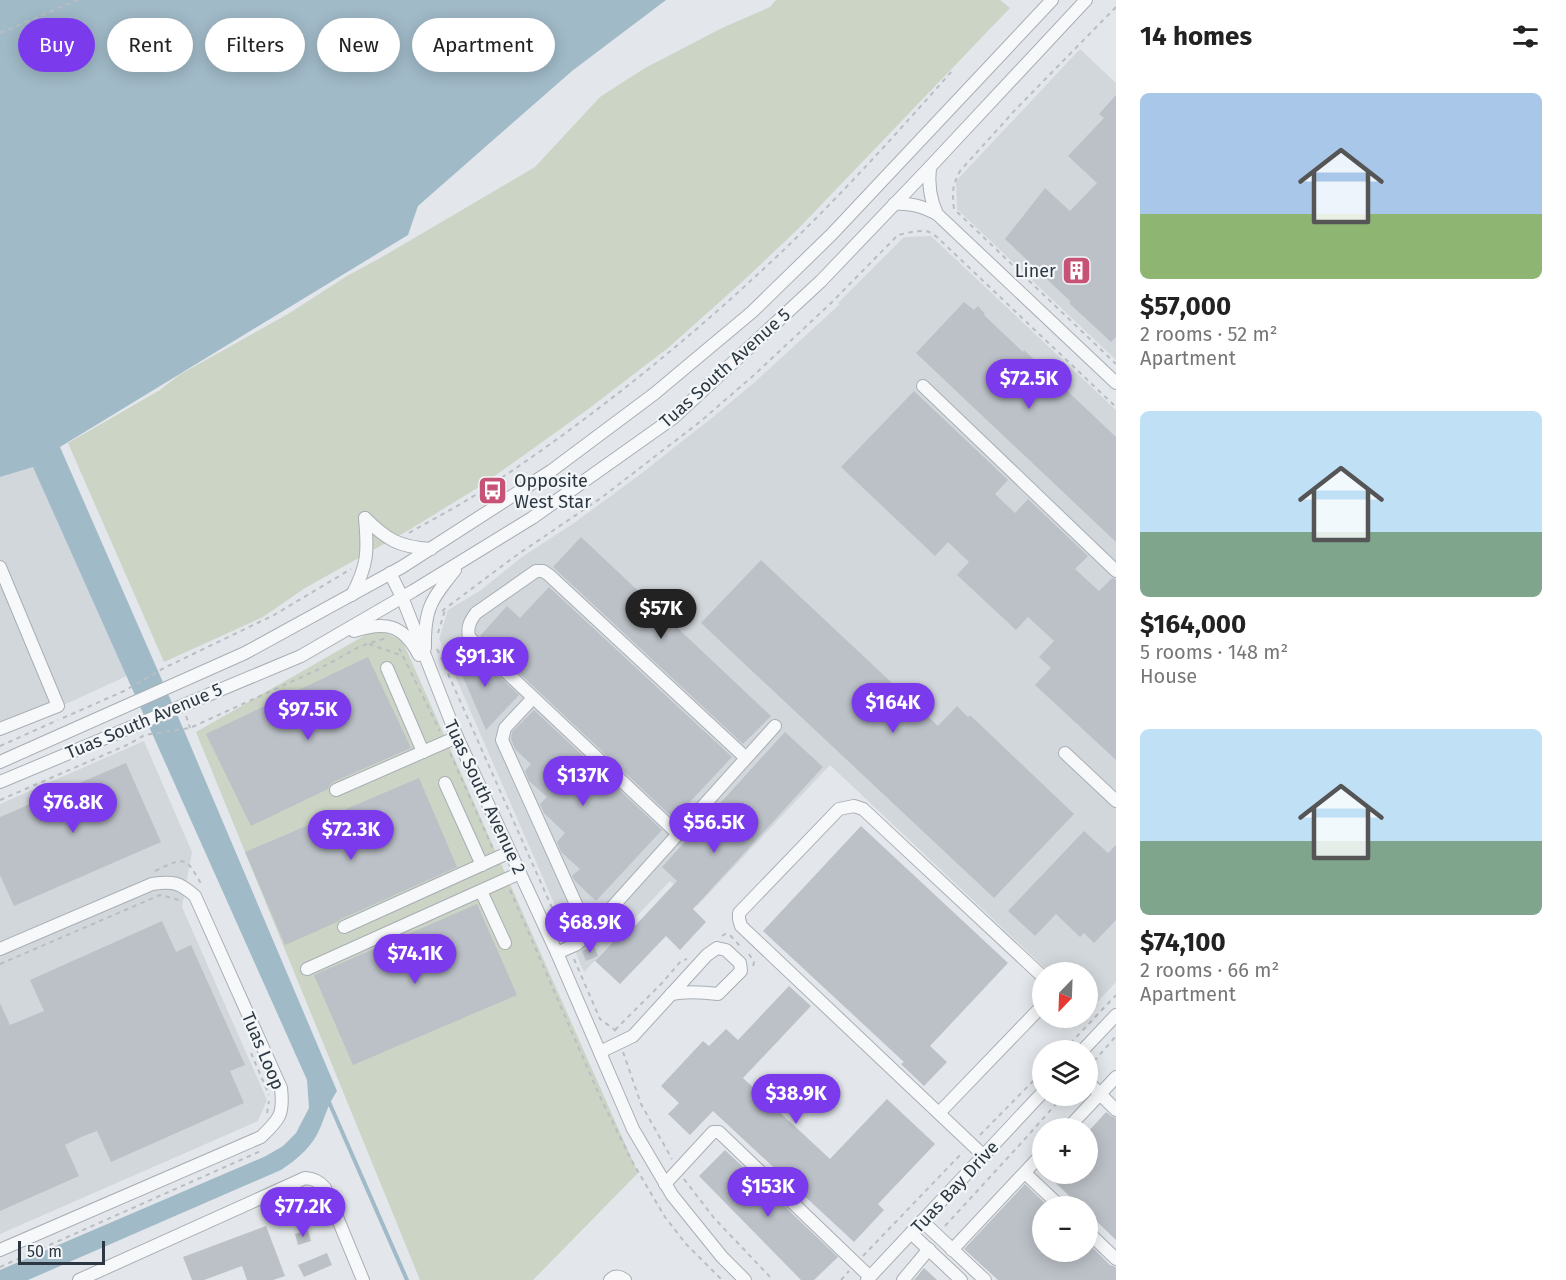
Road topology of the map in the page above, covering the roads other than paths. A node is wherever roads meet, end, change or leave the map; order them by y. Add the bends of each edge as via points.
1 (1052, 0) edge
2 (1086, 0) edge
3 (930, 167) junction
4 (894, 204) junction
5 (937, 214) junction
6 (1116, 382) edge
7 (923, 386) dead end
8 (430, 549) junction
9 (462, 562) junction
10 (0, 567) edge
11 (1116, 571) edge
12 (390, 573) junction
13 (352, 596) junction
14 (402, 597) junction
15 (341, 633) junction
16 (426, 658) junction
17 (387, 668) dead end
18 (432, 675) junction
19 (533, 698) junction
20 (775, 726) dead end
21 (0, 729) edge
22 (451, 740) junction
23 (423, 752) junction
24 (1065, 753) dead end
25 (746, 758) junction
26 (0, 762) edge
27 (0, 782) edge
28 (445, 783) dead end
29 (336, 790) dead end
30 (1116, 801) edge
31 (678, 834) junction
32 (510, 852) junction
33 (482, 865) junction
34 (520, 873) junction
35 (481, 891) junction
36 (344, 927) dead end
37 (589, 933) junction
38 (504, 943) dead end
39 (0, 949) edge
40 (557, 954) junction
41 (1032, 967) edge
42 (307, 969) dead end
43 (671, 994) junction
44 (1032, 1016) edge
45 (1114, 1021) edge
46 (1094, 1040) edge
47 (600, 1052) junction
48 (1116, 1077) edge
49 (1100, 1094) junction
50 (1032, 1105) edge
51 (1116, 1110) edge
52 (939, 1113) junction
53 (1077, 1118) edge
54 (984, 1156) junction
55 (1032, 1165) edge
56 (1025, 1173) junction
57 (665, 1184) junction
58 (1049, 1196) edge
59 (922, 1221) junction
60 (911, 1233) junction
61 (1098, 1242) edge
62 (929, 1249) junction
63 (0, 1250) edge
64 (952, 1250) junction
65 (1116, 1259) edge
66 (868, 1279) edge
67 (79, 1280) edge
68 (363, 1280) edge
69 (610, 1280) edge
70 (625, 1280) edge
71 (745, 1280) edge
72 (903, 1280) edge
73 (961, 1280) edge
74 (985, 1280) edge

1 - 8 street, Tuas South Avenue 5 via 832,234 752,312 654,394 551,471
2 - 3 street, Tuas South Avenue 5
3 - 4 street, Tuas South Avenue 5
3 - 5 street via 930,195
4 - 5 street via 916,205
4 - 9 street, Tuas South Avenue 5 via 821,281 673,418 532,518
5 - 6 street
7 - 11 street
8 - 12 street, Tuas South Avenue 5
8 - 13 street via 395,542 364,518 366,561
9 - 14 street, Tuas South Avenue 5
9 - 16 street via 430,603 424,626
10 - 21 street via 58,706
12 - 13 street, Tuas South Avenue 5
12 - 14 street, Tuas South Avenue 2
13 - 26 street, Tuas South Avenue 5 via 245,653
14 - 15 street, Tuas South Avenue 5
14 - 16 street, Tuas South Avenue 2
15 - 18 street via 377,625 395,628 416,648
15 - 27 street, Tuas South Avenue 5 via 301,656
16 - 18 street, Tuas South Avenue 2
17 - 23 street
18 - 22 street, Tuas South Avenue 2
19 - 25 street via 469,637 467,629 476,613 536,570 549,574
19 - 31 street
19 - 37 street via 505,728 502,740
20 - 25 street
22 - 23 street
22 - 32 street, Tuas South Avenue 2
23 - 29 street
24 - 30 street
25 - 31 street
28 - 33 street
31 - 37 street
32 - 33 street
32 - 34 street, Tuas South Avenue 2
33 - 36 street
34 - 35 street
34 - 40 street, Tuas South Avenue 2
35 - 38 street
35 - 42 street
37 - 40 street
39 - 63 street, Tuas Loop via 152,884 184,886 200,907 281,1088 283,1107 275,1124 261,1137
40 - 47 street, Tuas South Avenue 2
41 - 52 street via 863,809 854,806 839,809 740,912 741,926
43 - 43 street via 717,948 726,950 740,963 741,971 718,994
43 - 47 street via 633,1036
44 - 52 street
45 - 46 street
47 - 57 street, Tuas South Avenue 2 via 633,1129
48 - 49 street
49 - 51 street
49 - 53 street
50 - 54 street, Tuas Bay Drive
52 - 54 street
54 - 59 street, Tuas Bay Drive
55 - 56 street
56 - 58 street
56 - 64 street
57 - 66 street via 713,1132 719,1132
57 - 71 street, Tuas South Avenue 2
59 - 60 street, Tuas Bay Drive
59 - 64 street
60 - 62 street
60 - 66 street, Tuas Bay Drive
61 - 65 street
62 - 72 street
62 - 73 street
64 - 74 street
67 - 68 street via 305,1178 325,1188
69 - 70 street via 616,1276

